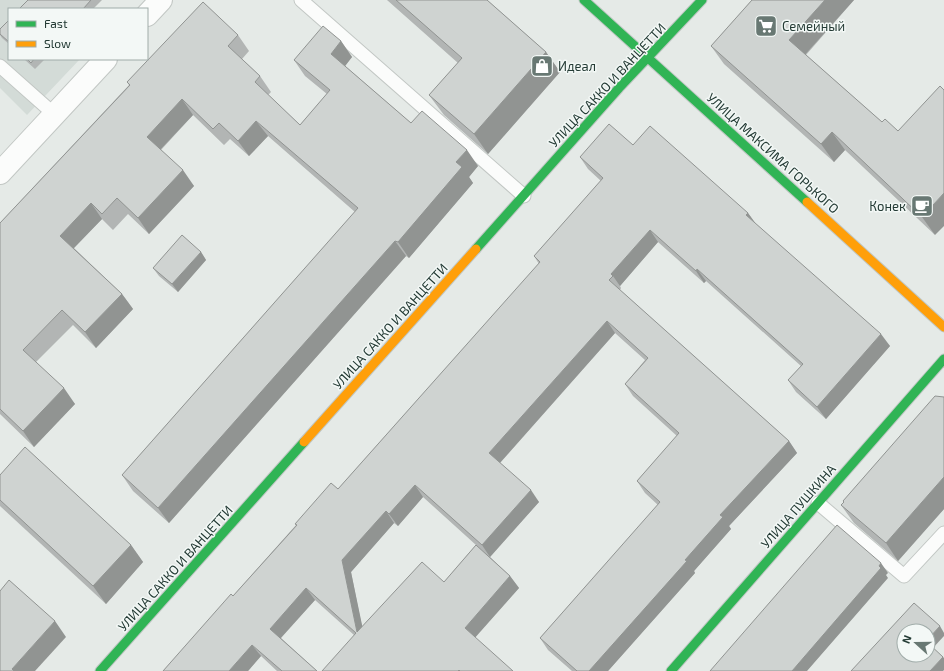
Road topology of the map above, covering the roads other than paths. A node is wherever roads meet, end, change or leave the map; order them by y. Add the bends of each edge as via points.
1 (161, 0) edge
2 (301, 0) edge
3 (584, 0) edge
4 (702, 0) edge
5 (148, 14) edge
6 (648, 58) junction
7 (105, 60) edge
8 (0, 66) edge
9 (54, 114) junction
10 (0, 172) edge
11 (524, 196) junction
12 (944, 327) edge
13 (944, 359) edge
14 (818, 503) junction
15 (944, 533) edge
16 (100, 671) edge
17 (671, 671) edge

1 - 5 street
2 - 11 lane
3 - 6 street, УЛИЦА МАКСИМА ГОРЬКОГО
4 - 6 street, УЛИЦА САККО И ВАНЦЕТТИ
6 - 11 street, УЛИЦА САККО И ВАНЦЕТТИ
6 - 12 street, УЛИЦА МАКСИМА ГОРЬКОГО
7 - 9 street
8 - 9 lane
9 - 10 street
11 - 16 street, УЛИЦА САККО И ВАНЦЕТТИ
13 - 14 street, УЛИЦА ПУШКИНА
14 - 15 lane via 904,576
14 - 17 street, УЛИЦА ПУШКИНА

